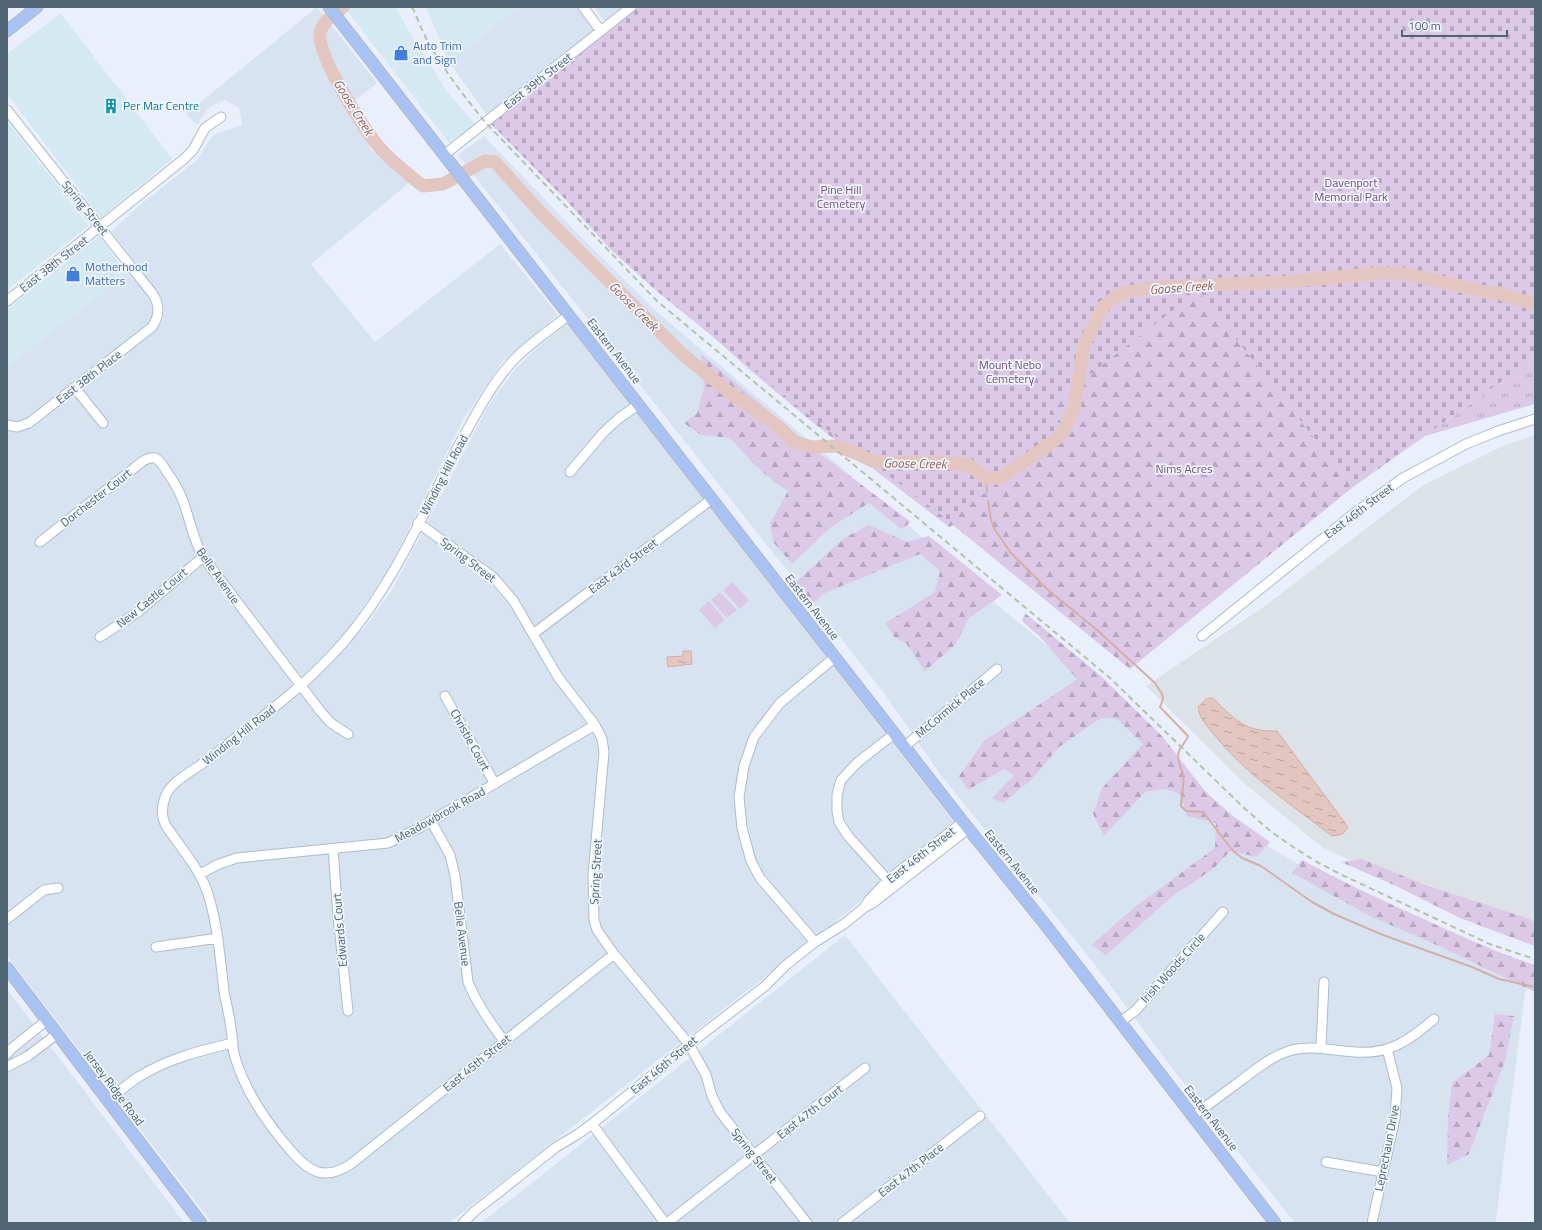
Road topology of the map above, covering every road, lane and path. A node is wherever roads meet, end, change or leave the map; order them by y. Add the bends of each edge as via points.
1 (37, 7) edge
2 (329, 7) edge
3 (583, 7) edge
4 (631, 7) edge
5 (7, 31) edge
6 (601, 31) junction
7 (7, 110) edge
8 (221, 117) dead end
9 (444, 155) junction
10 (100, 227) junction
11 (7, 301) edge
12 (159, 310) joint
13 (569, 315) junction
14 (75, 388) junction
15 (639, 404) junction
16 (1535, 419) edge
17 (103, 424) dead end
18 (7, 425) edge
19 (153, 458) joint
20 (570, 472) dead end
21 (712, 499) junction
22 (418, 523) junction
23 (40, 542) dead end
24 (203, 557) junction
25 (533, 634) junction
26 (1202, 636) dead end
27 (100, 637) dead end
28 (834, 658) junction
29 (997, 669) dead end
30 (300, 686) junction
31 (446, 696) dead end
32 (595, 725) junction
33 (348, 734) dead end
34 (894, 734) junction
35 (904, 747) junction
36 (495, 784) junction
37 (430, 821) junction
38 (965, 826) junction
39 (332, 849) junction
40 (200, 874) junction
41 (891, 884) junction
42 (58, 888) dead end
43 (1223, 912) dead end
44 (7, 919) edge
45 (218, 938) junction
46 (815, 942) junction
47 (156, 947) dead end
48 (614, 954) junction
49 (7, 968) edge
50 (1324, 982) dead end
51 (348, 1010) dead end
52 (1434, 1019) dead end
53 (47, 1020) junction
54 (1120, 1022) junction
55 (57, 1034) junction
56 (504, 1041) junction
57 (233, 1043) junction
58 (689, 1044) junction
59 (1321, 1047) junction
60 (1387, 1050) junction
61 (7, 1054) edge
62 (7, 1067) edge
63 (865, 1068) dead end
64 (108, 1101) junction
65 (980, 1116) dead end
66 (1193, 1116) junction
67 (592, 1124) junction
68 (754, 1155) junction
69 (1326, 1162) dead end
70 (341, 1171) joint
71 (1383, 1172) junction
72 (200, 1223) edge
73 (464, 1223) edge
74 (666, 1223) edge
75 (807, 1223) edge
76 (842, 1223) edge
77 (1275, 1223) edge
78 (1372, 1223) edge

1 - 5 main road
2 - 9 main road, Eastern Avenue
3 - 6 street
4 - 6 street, East 39th Street
6 - 9 street, East 39th Street
7 - 10 street, Spring Street
8 - 10 street, East 38th Street via 205,128 184,159
9 - 13 main road, Eastern Avenue
10 - 11 street, East 38th Street
10 - 12 street, Spring Street via 156,298
12 - 14 street, East 38th Place via 152,327
13 - 15 main road, Eastern Avenue
13 - 22 street, Winding Hill Road via 512,361 496,382 478,410
14 - 17 street
14 - 18 street, East 38th Place via 29,423 17,427
15 - 20 street via 603,433
15 - 21 main road, Eastern Avenue
16 - 26 street, East 46th Street via 1466,444 1403,478
19 - 23 street, Dorchester Court via 143,461
19 - 24 street, Belle Avenue via 160,462 177,488
21 - 25 street, East 43rd Street
21 - 28 main road, Eastern Avenue
22 - 25 street, Spring Street via 493,577 513,600
22 - 30 street, Winding Hill Road via 399,562 366,615 320,668
24 - 27 street, New Castle Court via 138,612
24 - 30 street, Belle Avenue
25 - 32 street, Spring Street via 558,677
28 - 34 main road, Eastern Avenue
28 - 46 street via 780,703 754,737 744,766 739,797 742,828 751,861 760,878
29 - 35 street, McCormick Place
30 - 33 street, Belle Avenue via 320,712
30 - 40 street, Winding Hill Road via 166,794 162,810 164,823
31 - 36 street, Christie Court
32 - 36 street, Meadowbrook Road
32 - 48 street, Spring Street via 602,739 604,752 593,875 594,920 597,930
34 - 35 main road, Eastern Avenue
34 - 41 street via 858,762 841,780 837,795 837,811 848,836
35 - 38 main road, Eastern Avenue
36 - 37 street, Meadowbrook Road
37 - 39 street, Meadowbrook Road via 388,843
37 - 56 street, Belle Avenue via 450,855 468,982 484,1014
38 - 41 street, East 46th Street
38 - 54 main road, Eastern Avenue
39 - 40 street, Meadowbrook Road via 236,858
39 - 51 street, Edwards Court
40 - 45 street, Winding Hill Road via 215,915
41 - 46 street, East 46th Street via 873,903
42 - 44 street via 44,890
43 - 54 street, Irish Woods Circle via 1135,1011
45 - 47 street
45 - 57 street, Winding Hill Road
46 - 58 street, East 46th Street via 784,966 765,986
48 - 56 street, East 45th Street
48 - 58 street, Spring Street
49 - 53 main road, Jersey Ridge Road
50 - 59 street
52 - 60 street via 1414,1037
53 - 55 main road, Jersey Ridge Road
53 - 61 street
54 - 66 main road, Eastern Avenue
55 - 62 street via 28,1056
55 - 64 main road, Jersey Ridge Road
56 - 70 street, East 45th Street
57 - 64 street via 184,1055 160,1065 138,1077
57 - 70 street, Winding Hill Road via 234,1055 244,1081 260,1110 297,1159 319,1174
58 - 67 street, East 46th Street
58 - 68 street, Spring Street via 706,1075 715,1104
59 - 60 street via 1356,1052
59 - 66 street via 1290,1051 1272,1058
60 - 71 street, Leprechaun Drive via 1397,1088 1395,1118
63 - 68 street, East 47th Court
64 - 72 main road, Jersey Ridge Road
65 - 76 street, East 47th Place
66 - 77 main road, Eastern Avenue
67 - 73 street, East 46th Street via 555,1148 475,1211
67 - 74 street
68 - 74 street, East 47th Court
68 - 75 street, Spring Street
69 - 71 street
71 - 78 street, Leprechaun Drive

